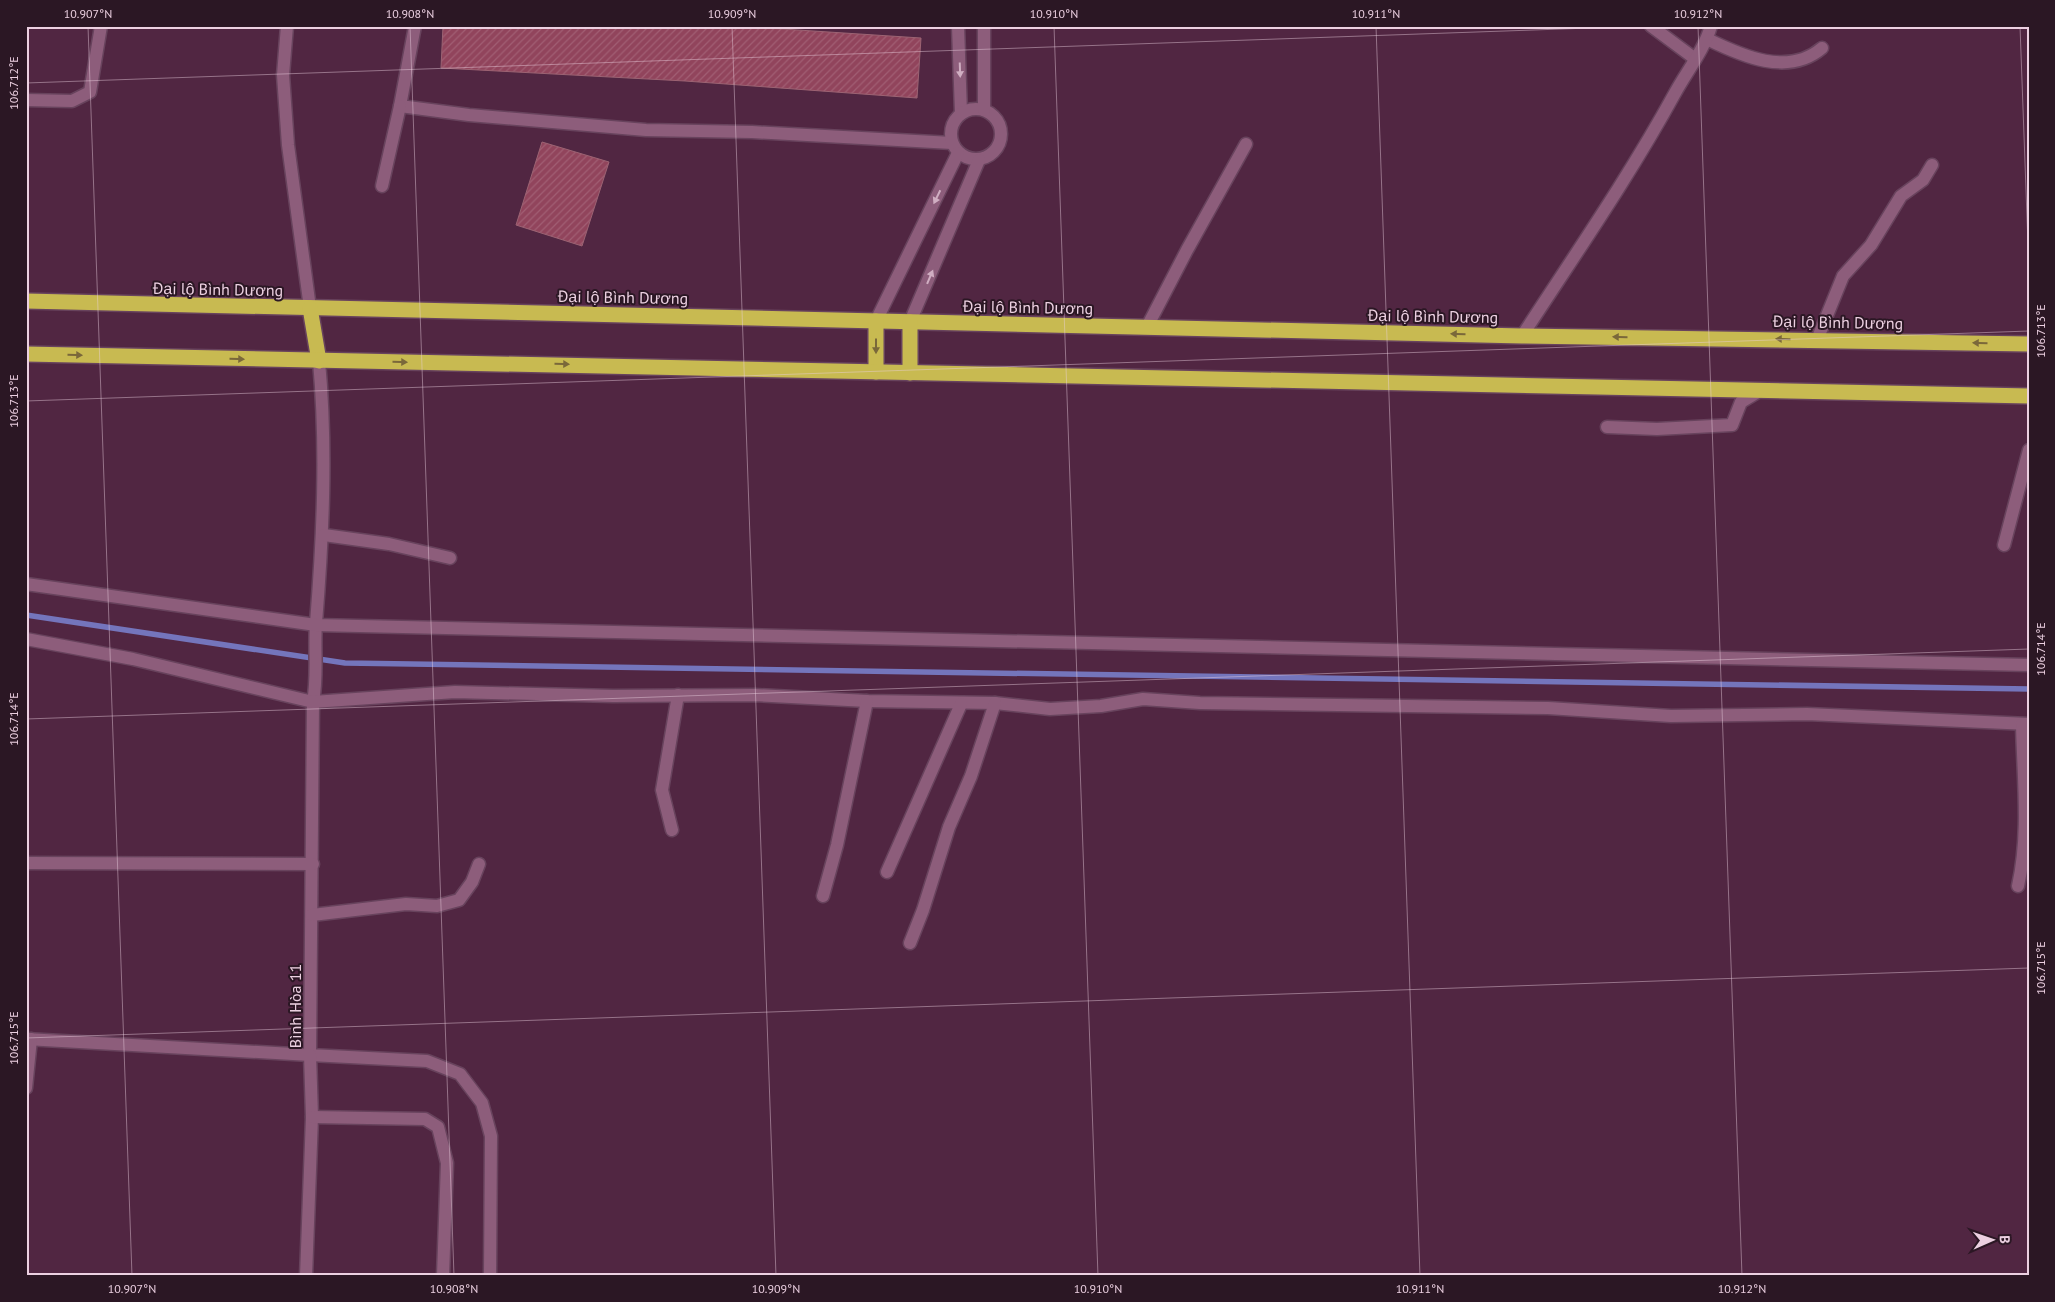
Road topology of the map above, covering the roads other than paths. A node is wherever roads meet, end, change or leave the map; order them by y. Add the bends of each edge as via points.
1 (101, 26) edge
2 (286, 26) edge
3 (416, 26) edge
4 (958, 26) edge
5 (984, 26) edge
6 (1651, 26) edge
7 (1711, 26) edge
8 (1707, 40) junction
9 (1822, 48) dead end
10 (1694, 58) junction
11 (26, 100) edge
12 (400, 106) junction
13 (984, 110) junction
14 (962, 113) junction
15 (1246, 144) dead end
16 (955, 148) junction
17 (979, 160) junction
18 (1932, 165) dead end
19 (382, 186) dead end
20 (26, 301) edge
21 (310, 308) junction
22 (876, 320) junction
23 (910, 322) junction
24 (1147, 327) junction
25 (1522, 336) junction
26 (1817, 340) junction
27 (2029, 344) edge
28 (26, 354) edge
29 (319, 361) junction
30 (876, 372) junction
31 (910, 373) junction
32 (1761, 390) junction
33 (2029, 396) edge
34 (1608, 427) dead end
35 (2029, 450) edge
36 (324, 535) junction
37 (2004, 545) dead end
38 (450, 558) dead end
39 (26, 584) edge
40 (316, 625) junction
41 (26, 639) edge
42 (2029, 665) edge
43 (678, 695) junction
44 (867, 701) junction
45 (313, 702) junction
46 (995, 703) junction
47 (960, 704) junction
48 (2025, 724) edge
49 (672, 830) dead end
50 (26, 863) edge
51 (313, 864) junction
52 (479, 864) dead end
53 (887, 872) dead end
54 (2018, 886) dead end
55 (823, 896) dead end
56 (312, 915) junction
57 (910, 943) dead end
58 (29, 1039) edge
59 (310, 1055) junction
60 (26, 1088) edge
61 (312, 1117) junction
62 (306, 1276) edge
63 (443, 1276) edge
64 (490, 1276) edge

1 - 11 street via 90,92 72,101
2 - 21 street via 283,75 288,145
3 - 12 street
4 -> 14 street
5 - 13 street
6 - 10 street
7 - 8 street
8 - 9 street via 1735,53 1784,63 1812,57
8 - 10 street
10 - 25 street via 1644,150
12 - 16 street via 646,130 752,132
12 - 19 street
13 - 14 street
13 - 17 street via 995,117 1001,130 1000,143 992,154
14 - 16 street via 951,126
15 - 24 street
16 - 17 street
16 -> 22 street
23 -> 17 street
18 - 26 street via 1923,180 1901,196 1871,245 1843,276
20 - 21 highway, Đại lộ Bình Dương
21 - 22 highway, Đại lộ Bình Dương
21 - 29 highway
22 - 23 highway, Đại lộ Bình Dương
22 -> 30 highway
23 - 24 highway, Đại lộ Bình Dương
23 - 31 highway
25 -> 24 highway, Đại lộ Bình Dương
26 -> 25 highway, Đại lộ Bình Dương
27 -> 26 highway, Đại lộ Bình Dương
28 -> 29 highway
29 -> 30 highway
29 - 36 street, Bình Hòa 11 via 323,403
30 - 31 highway
31 - 32 highway
32 - 33 highway
32 - 34 street via 1740,402 1732,425 1667,429
35 - 37 street
36 - 38 street via 389,544
36 - 40 street, Bình Hòa 11
39 - 40 street
40 - 42 street
40 - 45 street, Bình Hòa 11
41 - 45 street via 133,659
43 - 44 street
43 - 45 street via 455,692
43 - 49 street via 662,790
44 - 47 street
44 - 55 street
45 - 51 street, Bình Hòa 11
46 - 47 street
46 - 48 street via 1050,709 1101,706 1143,698 1200,702 1548,708 1671,716 1806,714
46 - 57 street
47 - 53 street
48 - 54 street via 2026,812 2023,864
50 - 51 street
51 - 56 street, Bình Hòa 11
52 - 56 street via 472,882 459,900 437,906 406,904
56 - 59 street, Bình Hòa 11
58 - 59 street
58 - 60 street
59 - 61 street
59 - 64 street, Bình Hòa 11 via 427,1062 460,1074 482,1103 491,1136
61 - 62 street
61 - 63 street via 425,1119 438,1127 446,1163

